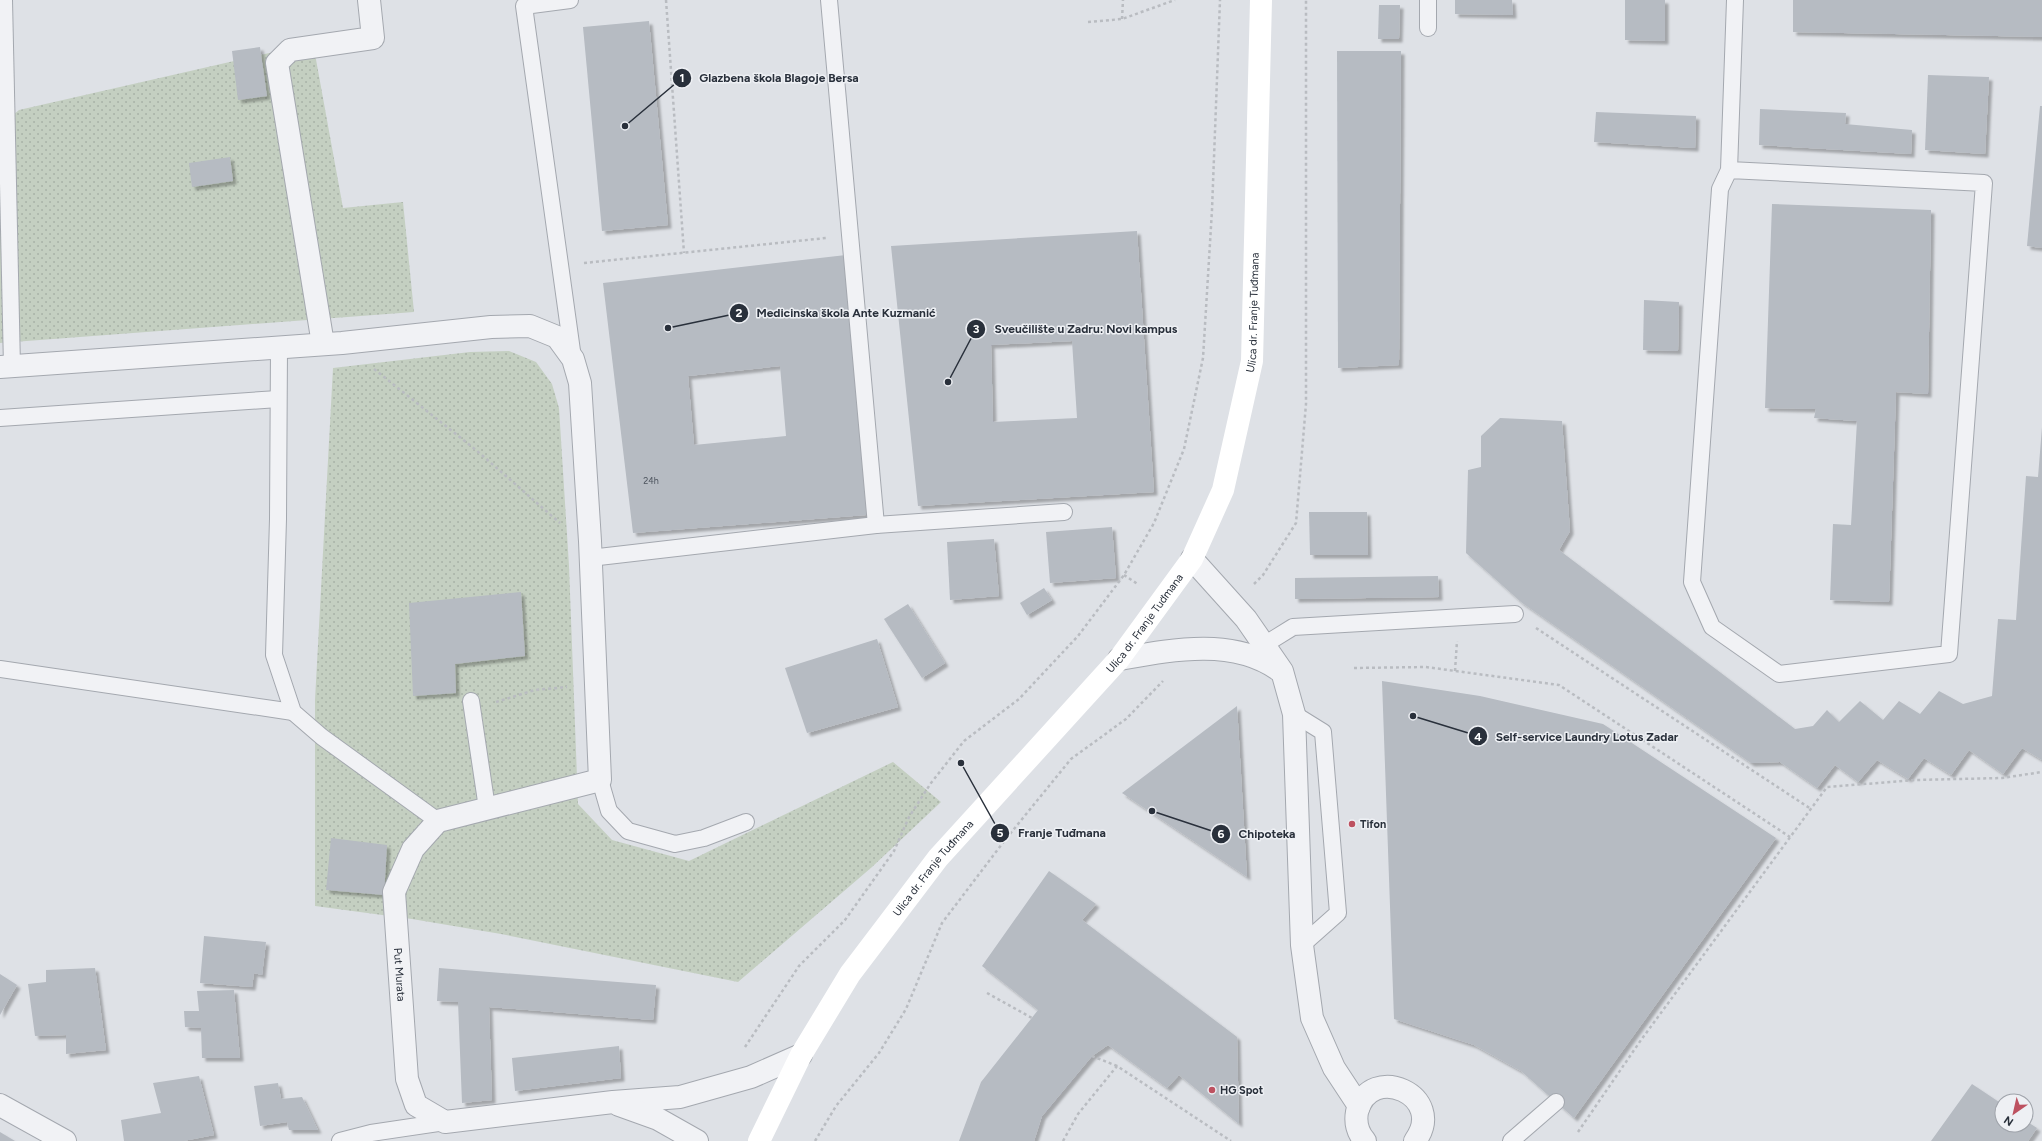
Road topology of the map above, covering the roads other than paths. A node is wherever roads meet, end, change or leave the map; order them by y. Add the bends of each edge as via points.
1 (4, 0) edge
2 (369, 0) edge
3 (570, 0) edge
4 (829, 0) edge
5 (1261, 0) edge
6 (1428, 0) edge
7 (1735, 0) edge
8 (1428, 28) dead end
9 (1729, 170) junction
10 (332, 344) junction
11 (279, 348) junction
12 (573, 359) junction
13 (6, 367) edge
14 (278, 399) junction
15 (0, 418) edge
16 (1064, 512) dead end
17 (876, 526) junction
18 (590, 549) junction
19 (1192, 559) junction
20 (1515, 614) road end
21 (1264, 645) junction
22 (1119, 659) junction
23 (0, 669) edge
24 (1282, 671) junction
25 (471, 701) dead end
26 (293, 712) junction
27 (1294, 714) junction
28 (600, 780) junction
29 (488, 808) junction
30 (438, 821) junction
31 (746, 822) dead end
32 (1302, 945) junction
33 (801, 1055) junction
34 (613, 1102) junction
35 (1556, 1102) dead end
36 (0, 1105) edge
37 (1359, 1106) junction
38 (444, 1122) junction
39 (1420, 1139) edge
40 (65, 1141) edge
41 (340, 1141) edge
42 (697, 1141) edge
43 (759, 1141) edge
44 (1365, 1141) edge
45 (1511, 1141) edge

1 - 13 lane
2 - 10 street via 373,38 290,50 277,63
3 - 12 lane via 524,6
4 - 17 lane
5 - 19 main road, Ulica dr. Franje Tuđmana via 1252,360 1223,490
6 - 8 lane
7 - 9 lane
9 - 9 lane via 1720,190 1692,582 1712,627 1779,674 1949,654 1984,183
10 - 11 street
10 - 12 street via 491,327 530,326 557,337
11 - 13 street
11 - 14 lane
12 - 18 street via 580,382
14 - 15 lane
14 - 26 lane via 274,655
16 - 17 lane
17 - 18 lane
18 - 28 street
19 - 21 street via 1246,618
19 - 22 main road, Ulica dr. Franje Tuđmana
20 - 21 lane via 1293,627
21 - 24 street
22 - 24 street via 1182,648 1237,652 1268,661
22 - 33 main road, Ulica dr. Franje Tuđmana via 938,858 850,974
23 - 26 lane
24 - 27 street
25 - 29 lane
26 - 30 lane via 322,737
27 - 32 street
27 - 32 lane via 1323,732 1338,913
28 - 29 street
28 - 31 lane via 609,811 628,831 675,844 704,838
29 - 30 street
30 - 38 street, Put Murata via 413,849 394,892 407,1079 416,1104
32 - 37 street via 1312,1018 1334,1068
33 - 34 street via 751,1078 680,1097
33 - 43 main road, Ulica dr. Franje Tuđmana
34 - 38 street
34 - 42 street via 658,1119
35 - 45 lane
36 - 40 street
37 - 39 street via 1377,1089 1402,1089 1411,1094 1422,1109 1423,1127
37 - 44 street via 1357,1126
38 - 41 lane via 371,1133

